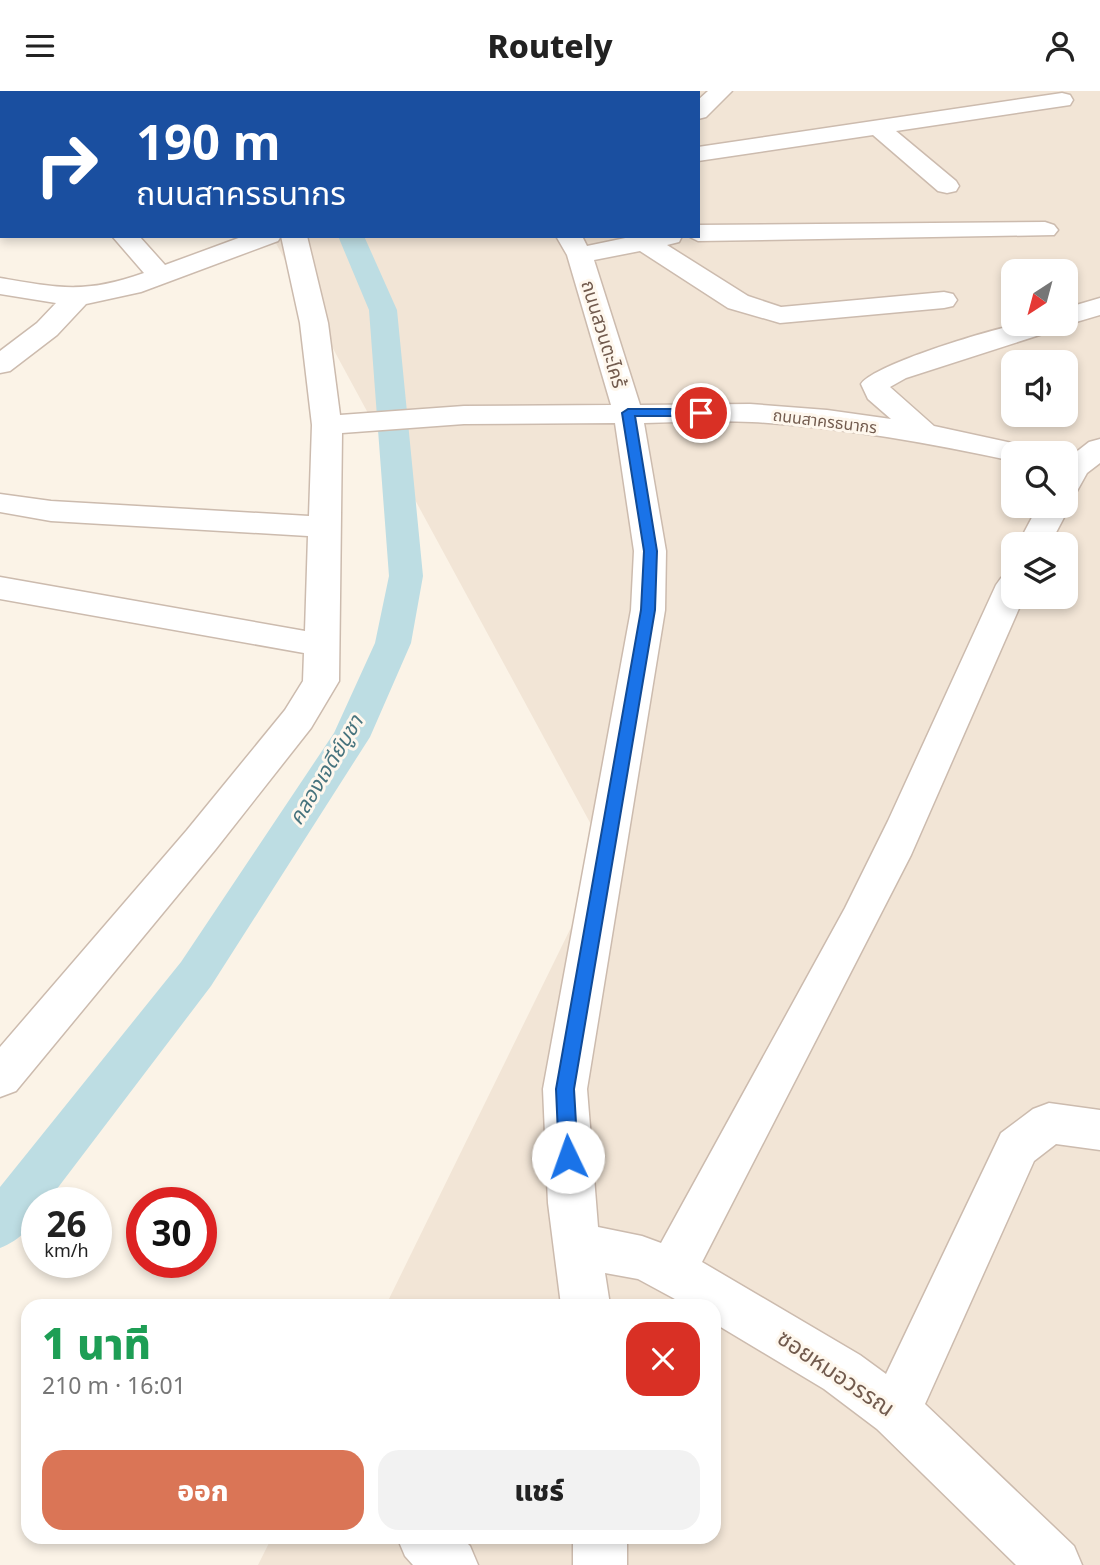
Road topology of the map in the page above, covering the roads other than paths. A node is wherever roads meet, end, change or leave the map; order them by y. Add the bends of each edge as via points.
1 (721, 91) edge
2 (1062, 100) dead end
3 (700, 110) edge
4 (877, 127) junction
5 (700, 154) edge
6 (947, 186) dead end
7 (1045, 230) dead end
8 (700, 233) edge
9 (127, 238) edge
10 (263, 238) edge
11 (293, 238) edge
12 (665, 238) edge
13 (644, 242) junction
14 (574, 245) edge
15 (160, 275) junction
16 (0, 286) edge
17 (76, 298) junction
18 (944, 300) dead end
19 (1100, 306) edge
20 (1078, 313) edge
21 (1008, 336) edge
22 (0, 365) edge
23 (628, 413) junction
24 (342, 423) junction
25 (924, 433) junction
26 (1100, 448) edge
27 (1001, 449) edge
28 (1078, 471) edge
29 (0, 503) edge
30 (324, 527) junction
31 (0, 588) edge
32 (1001, 609) edge
33 (321, 645) junction
34 (0, 1078) edge
35 (1100, 1130) edge
36 (577, 1245) junction
37 (672, 1271) junction
38 (585, 1299) edge
39 (719, 1299) edge
40 (721, 1300) edge
41 (895, 1411) junction
42 (431, 1544) edge
43 (600, 1544) edge
44 (451, 1565) edge
45 (600, 1565) edge
46 (1055, 1565) edge

1 - 3 street
2 - 4 street
4 - 5 street
4 - 6 street
7 - 8 street
9 - 15 street
10 - 15 street
11 - 24 street
12 - 13 street
13 - 14 street
13 - 18 street via 738,302 780,315
14 - 23 street, ถนนสวนตะไคร้
15 - 17 street
16 - 17 street
17 - 22 street via 47,329
19 - 20 street
21 - 25 street via 896,372 875,384 878,393
23 - 24 street, ถนนสาครธนากร via 464,415
23 - 25 street, ถนนสาครธนากร via 750,413
23 - 36 street, ถนนสวนตะไคร้ via 650,551 648,610 565,1089 570,1203
24 - 30 street
25 - 27 street, ถนนสาครธนากร
26 - 28 street
29 - 30 street via 51,511
30 - 33 street
31 - 33 street
32 - 37 street via 889,858
33 - 34 street via 321,681 298,719
35 - 41 street via 1049,1123 1017,1147
36 - 37 street, ซอยหมอวรรณ via 642,1258
36 - 38 street, ถนนสวนตะไคร้
37 - 39 street, ซอยหมอวรรณ
40 - 41 street, ซอยหมอวรรณ via 842,1372
41 - 46 street, ซอยหมอวรรณ
42 - 44 street
43 - 45 street

